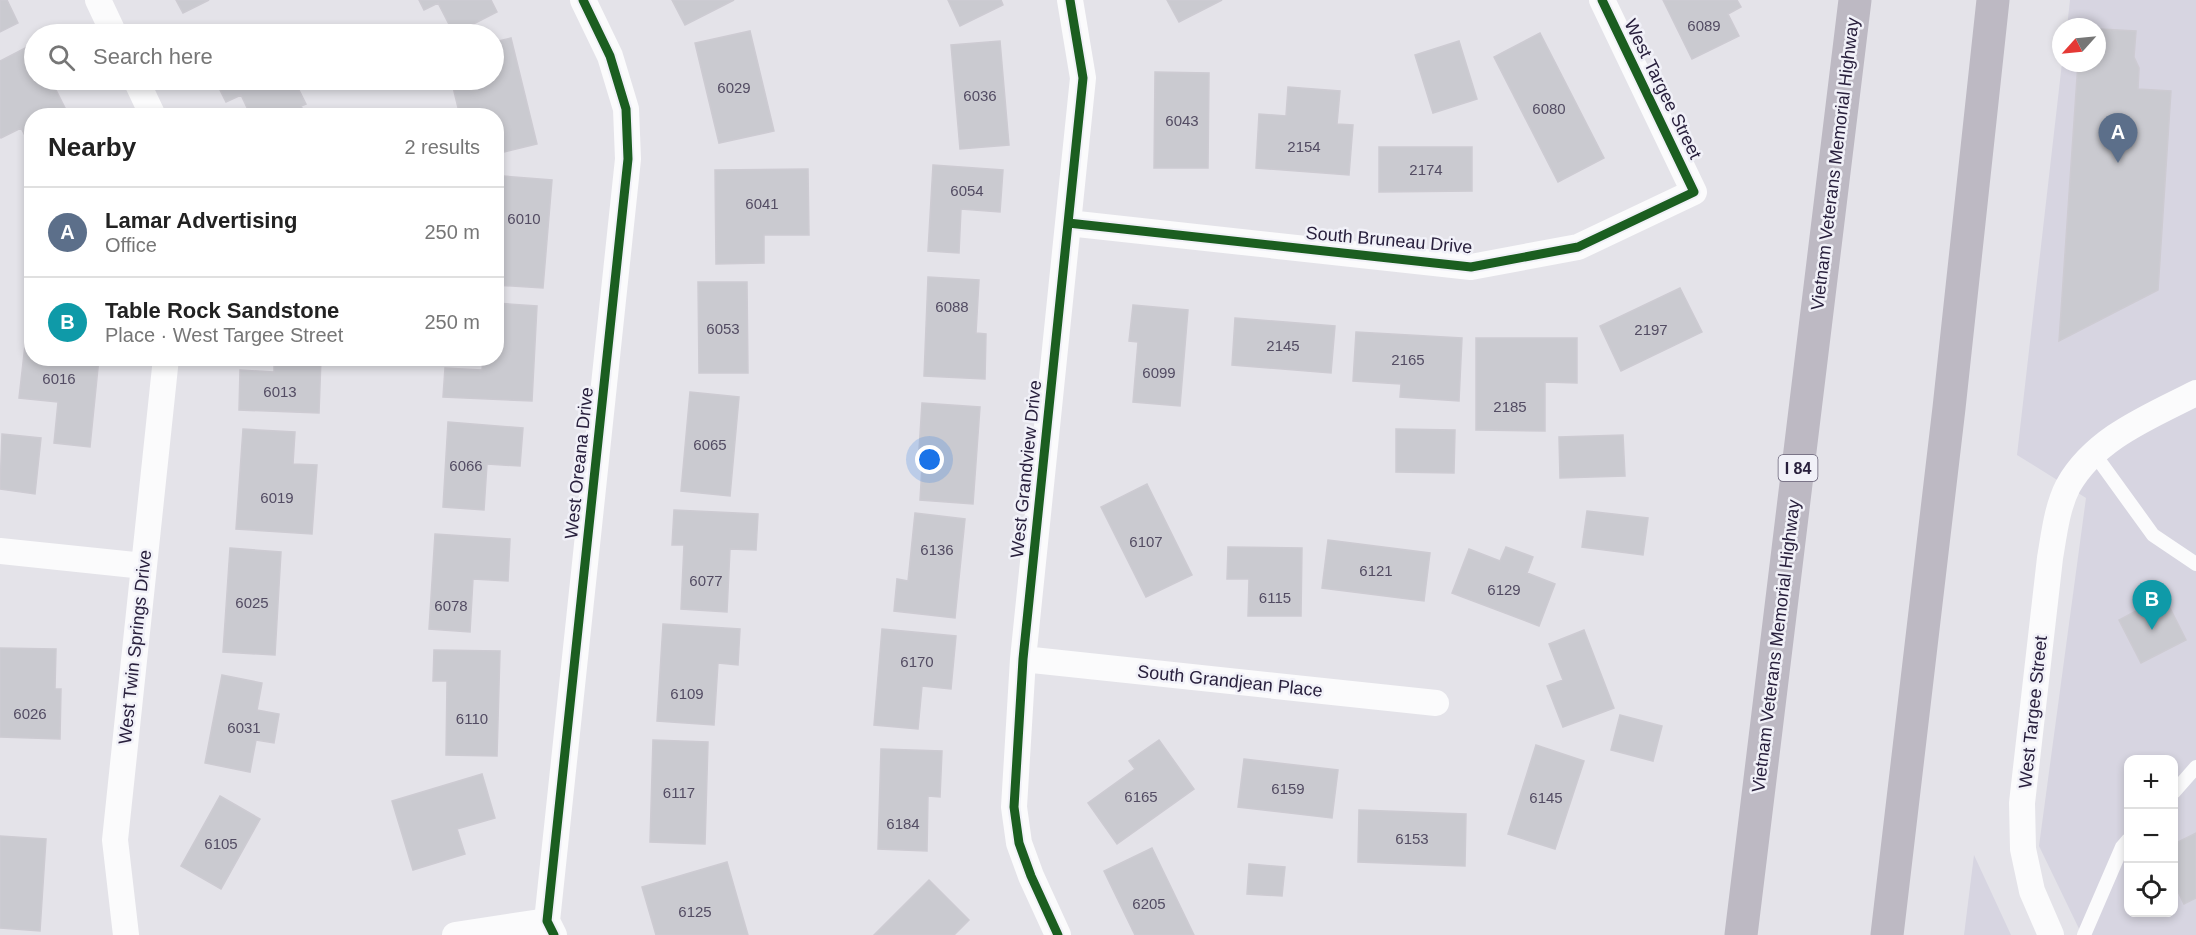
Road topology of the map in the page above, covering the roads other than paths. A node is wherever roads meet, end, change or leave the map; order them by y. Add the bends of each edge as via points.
1 (98, 0) edge
2 (583, 0) edge
3 (1070, 0) edge
4 (1602, 0) edge
5 (1855, 0) edge
6 (1993, 0) edge
7 (109, 24) edge
8 (141, 90) edge
9 (149, 108) edge
10 (1694, 192) joint
11 (1068, 224) junction
12 (165, 366) edge
13 (2196, 393) edge
14 (2093, 452) junction
15 (0, 551) edge
16 (2196, 564) edge
17 (144, 566) junction
18 (1023, 659) junction
19 (1436, 703) dead end
20 (2196, 767) edge
21 (2178, 787) edge
22 (2124, 845) edge
23 (550, 928) edge
24 (126, 935) edge
25 (455, 935) edge
26 (1058, 935) edge
27 (1741, 935) edge
28 (1887, 935) edge
29 (2051, 935) edge
30 (2084, 935) edge

1 - 7 street
2 - 23 street, West Oreana Drive via 610,56 626,109 628,159
3 - 11 street, West Grandview Drive via 1083,78
4 - 10 street, West Targee Street
5 - 27 highway, Vietnam Veterans Memorial Highway / I 84
6 - 28 highway
8 - 9 street
10 - 11 street, South Bruneau Drive via 1578,247 1471,267
11 - 18 street, West Grandview Drive
12 - 17 street, West Twin Springs Drive
13 - 14 street via 2137,423
14 - 16 lane via 2153,534
14 - 29 street, West Targee Street via 2067,487 2050,558 2022,803 2023,849 2032,891
15 - 17 street
17 - 24 street, West Twin Springs Drive via 115,840
18 - 19 street, South Grandjean Place
18 - 26 street, West Grandview Drive via 1014,807 1019,843 1030,876
20 - 21 lane
22 - 30 lane
23 - 25 street

